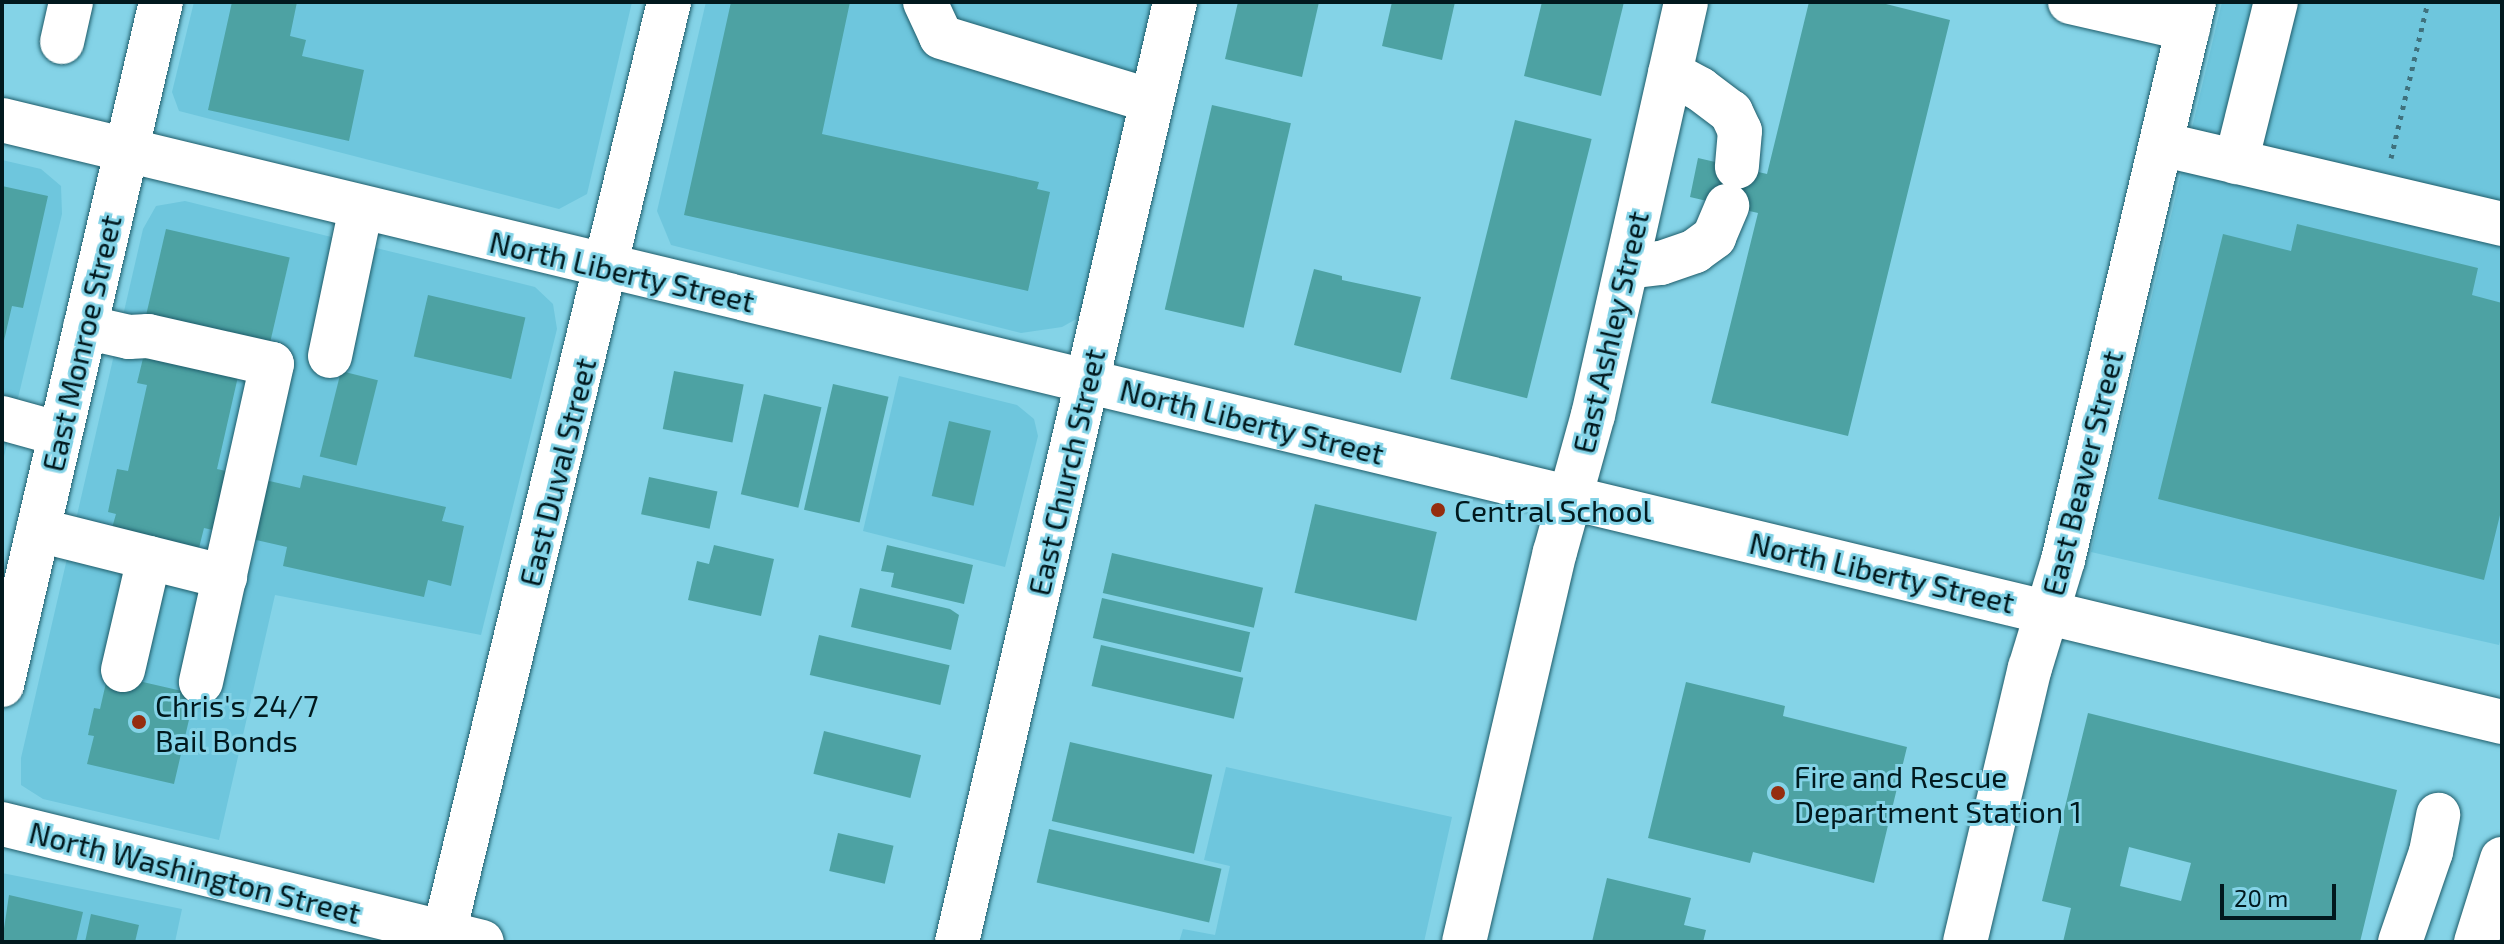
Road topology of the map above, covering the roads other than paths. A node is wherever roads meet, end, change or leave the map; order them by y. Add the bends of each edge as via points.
1 (161, 2) edge
2 (669, 2) edge
3 (925, 2) edge
4 (1175, 2) edge
5 (1686, 2) edge
6 (2276, 2) edge
7 (2075, 3) edge
8 (2191, 16) edge
9 (1670, 73) junction
10 (1152, 101) junction
11 (2, 120) edge
12 (2161, 144) junction
13 (127, 150) junction
14 (2236, 162) junction
15 (361, 208) junction
16 (2502, 224) edge
17 (1627, 267) junction
18 (607, 268) junction
19 (85, 327) junction
20 (330, 356) dead end
21 (1087, 381) junction
22 (2, 418) edge
23 (60, 434) junction
24 (1570, 498) junction
25 (38, 530) junction
26 (149, 558) junction
27 (225, 577) junction
28 (2048, 611) junction
29 (123, 670) dead end
30 (201, 682) dead end
31 (2, 685) edge
32 (2502, 722) edge
33 (2438, 815) dead end
34 (2, 824) edge
35 (2502, 859) edge
36 (452, 940) edge
37 (957, 942) edge
38 (1464, 942) edge
39 (1965, 942) edge
40 (2400, 942) edge
41 (2476, 942) edge

1 - 13 street, East Monroe Street
2 - 18 street, East Duval Street
3 - 10 street via 941,37
4 - 10 street, East Church Street
5 - 9 street, East Ashley Street
6 - 14 street
7 - 8 street
8 - 12 street, East Beaver Street
9 - 17 street, East Ashley Street
9 - 17 street via 1731,112 1740,131 1732,186 1714,237 1695,251 1661,263
10 - 21 street, East Church Street
11 - 13 street, North Liberty Street
12 - 14 street
12 - 28 street, East Beaver Street
13 - 15 street, North Liberty Street
13 - 19 street, East Monroe Street
14 - 16 street
15 - 18 street, North Liberty Street
15 - 20 street
17 - 24 street, East Ashley Street
18 - 21 street, North Liberty Street
18 - 36 street, East Duval Street
19 - 23 street, East Monroe Street
19 - 27 street via 272,364
21 - 24 street, North Liberty Street
21 - 37 street, East Church Street
22 - 23 street
23 - 25 street, East Monroe Street
24 - 28 street, North Liberty Street
24 - 38 street, East Ashley Street
25 - 26 street
25 - 31 street, East Monroe Street
26 - 27 street
26 - 29 street
27 - 30 street
28 - 32 street, North Liberty Street
28 - 39 street, East Beaver Street
33 - 40 street
34 - 36 street, North Washington Street
35 - 41 street

